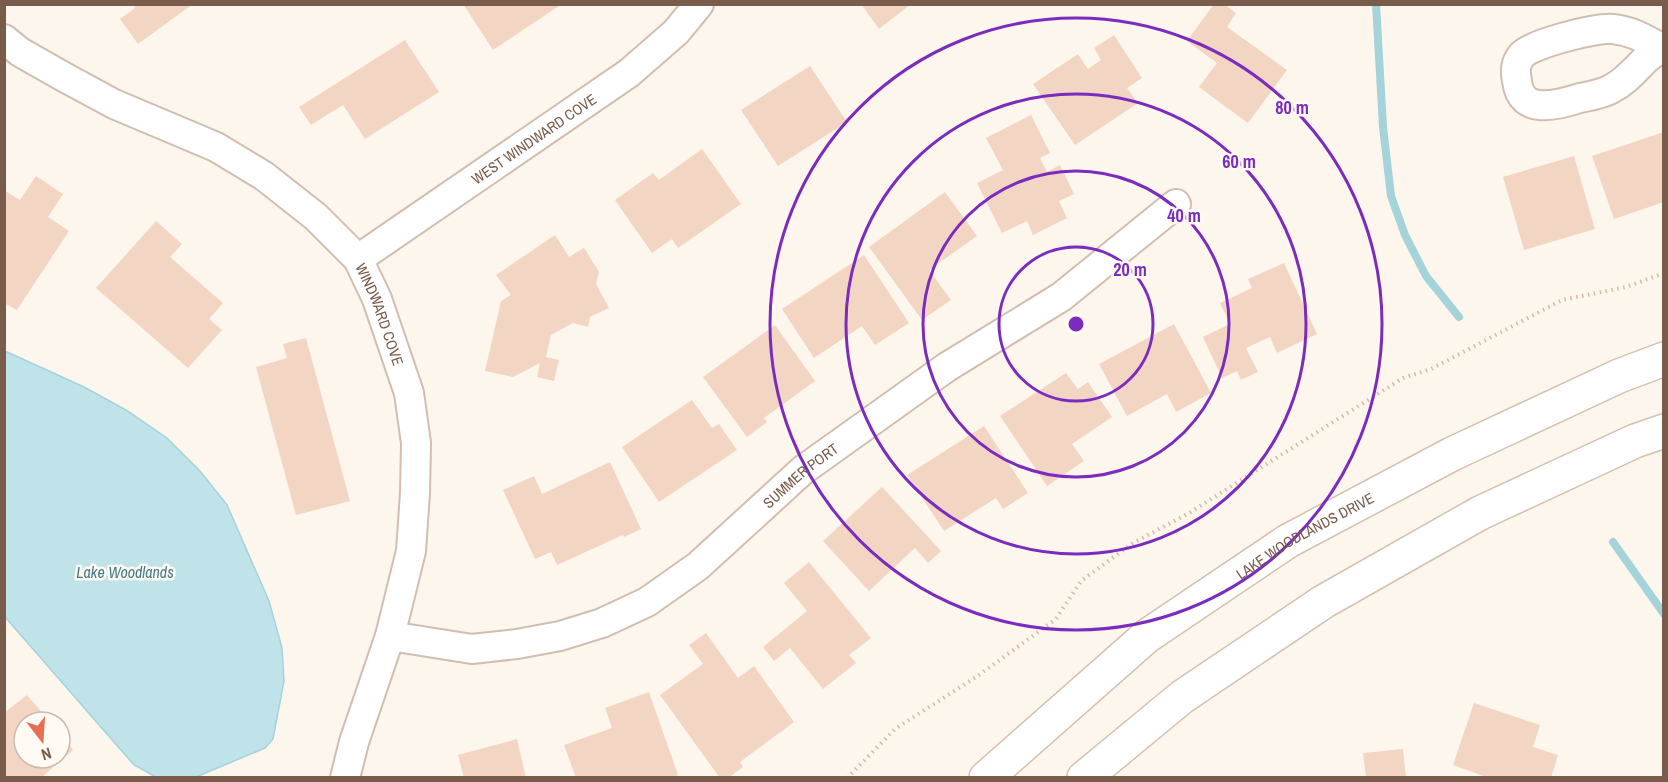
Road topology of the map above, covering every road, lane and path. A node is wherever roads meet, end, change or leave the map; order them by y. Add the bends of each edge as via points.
1 (699, 4) edge
2 (4, 39) edge
3 (1176, 204) dead end
4 (358, 259) junction
5 (1664, 273) edge
6 (1664, 359) edge
7 (1664, 431) edge
8 (390, 636) junction
9 (345, 777) edge
10 (847, 777) edge
11 (986, 777) edge
12 (1084, 777) edge

1 - 4 street, WEST WINDWARD COVE via 676,32 629,73
2 - 4 street, WINDWARD COVE via 20,52 114,104 216,147 264,176
3 - 8 street, SUMMER PORT via 1061,297 947,367 803,470 698,566 647,602 602,623 517,644 471,649
4 - 8 street, WINDWARD COVE via 377,299 409,393 416,443 411,551
5 - 10 path via 1626,287 1562,300 1431,369 1403,378 1189,513 1132,543 1081,581 1056,619 895,729
6 - 11 main road, LAKE WOODLANDS DRIVE via 1452,454 1288,541 1148,636
7 - 12 main road via 1480,513 1323,602 1182,697
8 - 9 street, WINDWARD COVE

